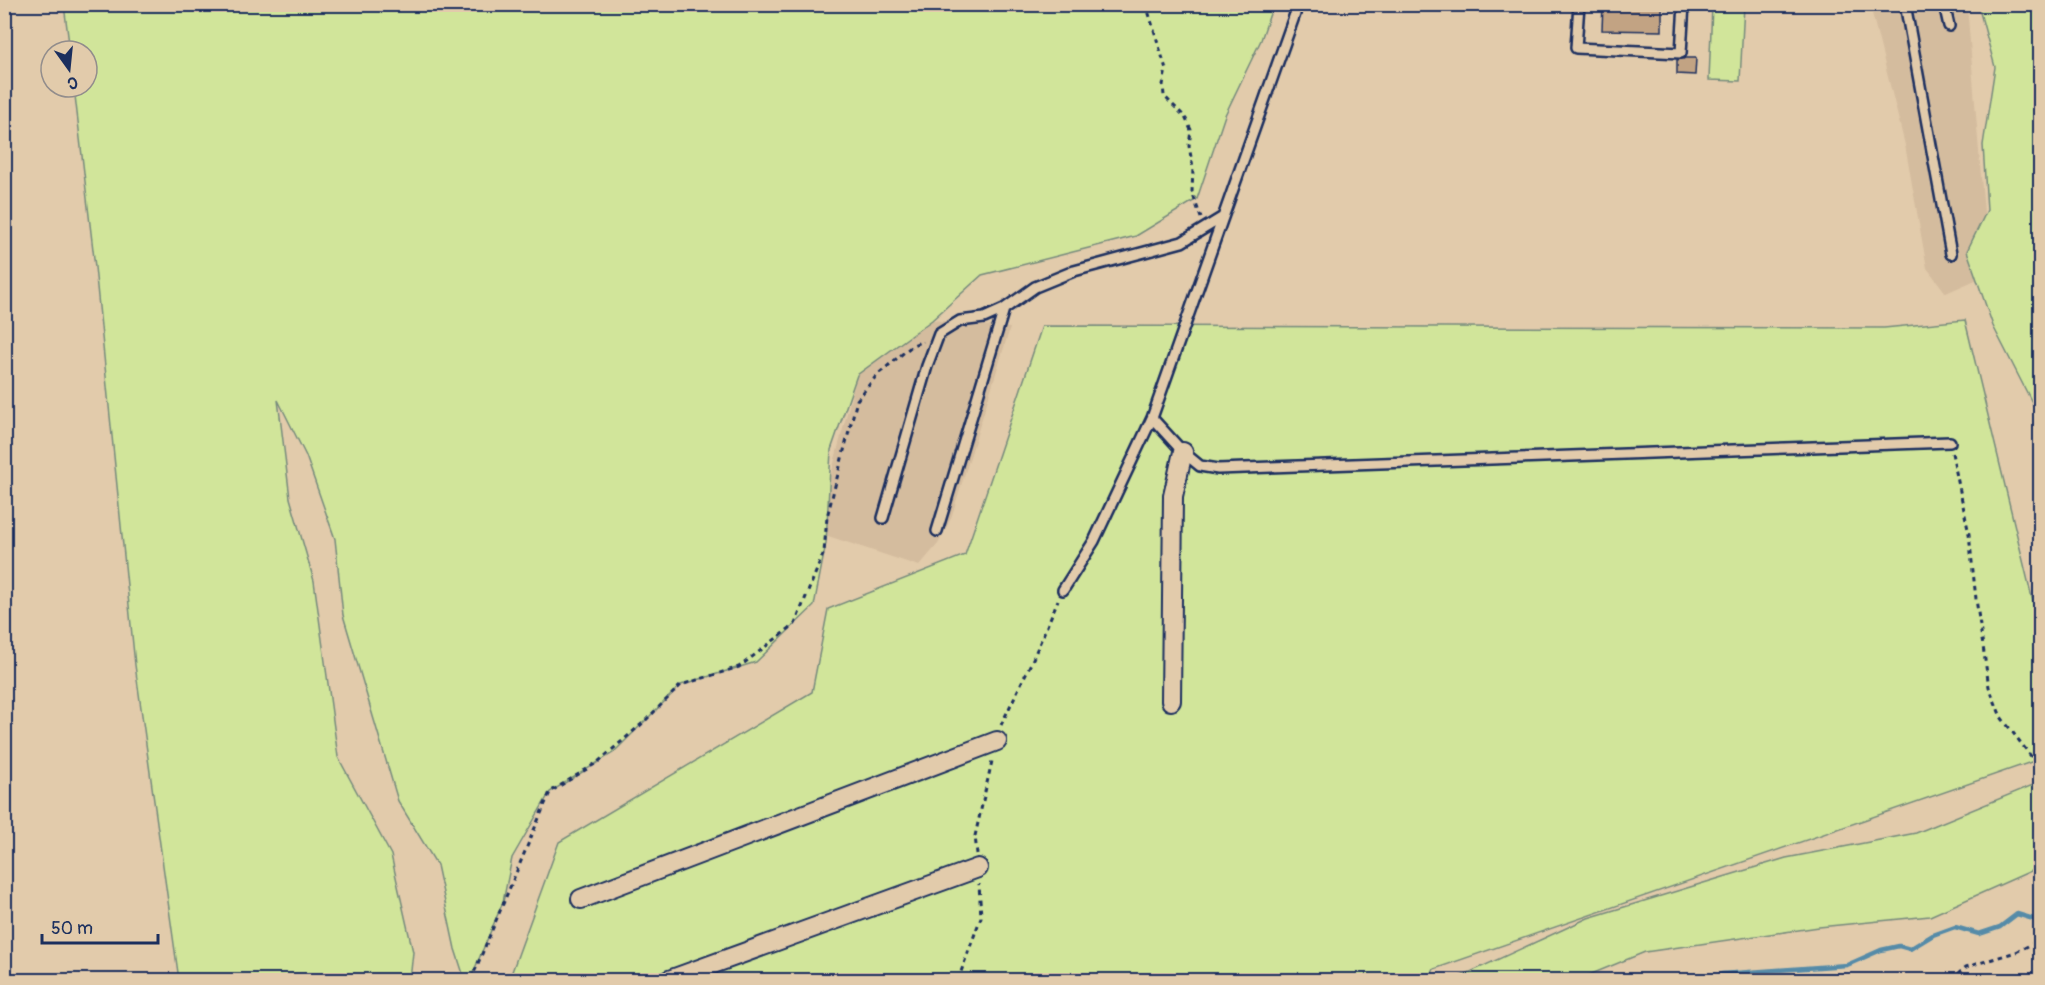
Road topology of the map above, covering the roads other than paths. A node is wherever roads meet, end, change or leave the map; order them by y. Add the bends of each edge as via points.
1 (1296, 4) edge
2 (1579, 4) edge
3 (1684, 4) edge
4 (1905, 4) edge
5 (1944, 4) edge
6 (1949, 26) dead end
7 (1223, 217) junction
8 (1951, 254) dead end
9 (1004, 309) junction
10 (1152, 417) junction
11 (1950, 442) road end
12 (1183, 452) junction
13 (883, 518) dead end
14 (937, 531) dead end
15 (1063, 590) road end
16 (1171, 701) dead end
17 (997, 741) road end
18 (978, 868) road end
19 (581, 899) dead end
20 (669, 981) edge

1 - 7 lane
2 - 3 lane via 1576,48 1681,53
4 - 8 lane
5 - 6 lane
7 - 9 lane via 1182,242 1074,271 1035,287
7 - 10 lane
9 - 13 lane via 984,318 960,321 939,334
9 - 14 lane
10 - 12 lane
10 - 15 lane via 1094,541
11 - 12 lane via 1218,470 1200,466
12 - 16 street via 1173,496
17 - 19 street
18 - 20 street

